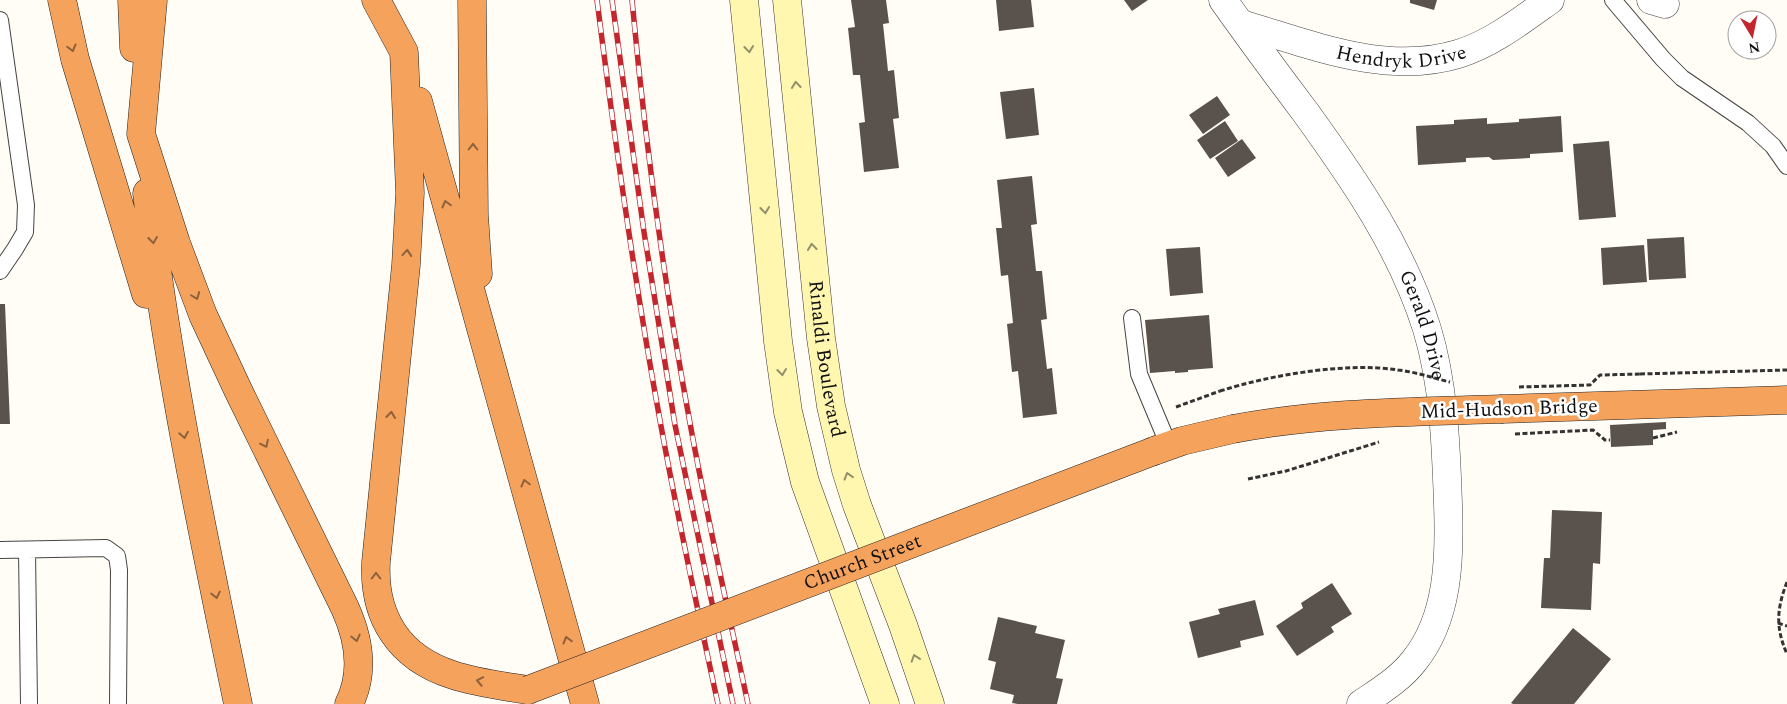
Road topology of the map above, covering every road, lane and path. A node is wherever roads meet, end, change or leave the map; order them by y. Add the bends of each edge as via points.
1 (62, 0) edge
2 (132, 0) edge
3 (153, 0) edge
4 (376, 0) edge
5 (390, 0) edge
6 (472, 0) edge
7 (744, 0) edge
8 (787, 0) edge
9 (1223, 0) edge
10 (1550, 0) edge
11 (1613, 0) edge
12 (0, 20) edge
13 (1241, 24) junction
14 (404, 52) junction
15 (141, 134) junction
16 (1787, 166) edge
17 (0, 271) edge
18 (1132, 318) dead end
19 (488, 352) junction
20 (1787, 370) edge
21 (1458, 384) dead end
22 (1516, 387) dead end
23 (177, 396) junction
24 (1787, 400) edge
25 (1156, 414) junction
26 (1233, 429) joint
27 (1506, 434) dead end
28 (1610, 440) dead end
29 (1387, 441) dead end
30 (1162, 448) junction
31 (1248, 479) dead end
32 (0, 550) edge
33 (27, 550) junction
34 (1787, 582) edge
35 (1778, 623) junction
36 (1787, 626) edge
37 (1787, 654) edge
38 (521, 697) edge
39 (28, 704) edge
40 (118, 704) edge
41 (238, 704) edge
42 (349, 704) edge
43 (492, 704) edge
44 (585, 704) edge
45 (885, 704) edge
46 (930, 704) edge
47 (1361, 704) edge

1 -> 23 highway via 75,59
2 - 15 highway
3 - 15 highway
4 - 14 highway
5 - 14 highway
19 -> 6 highway via 476,248
7 -> 45 street via 788,412 812,500
46 -> 8 street, Rinaldi Boulevard via 857,505 830,406
9 - 13 street, Gerald Drive
10 - 13 street, Hendryk Drive via 1490,40 1459,54 1427,61 1392,62 1356,57
11 - 16 lane via 1662,59 1682,78 1748,123 1773,146
12 - 17 lane via 26,205 25,232
13 - 47 street, Gerald Drive via 1341,162 1389,238 1412,285 1428,330 1438,377 1448,510 1446,579 1440,608 1431,635 1414,661 1390,685
19 -> 14 highway
38 -> 14 highway via 454,676 423,662 396,637 387,624 379,601 376,562 410,210
15 -> 23 highway via 154,254
15 -> 42 highway via 176,244 203,315 350,618 359,658 356,687
18 - 25 lane via 1137,365
44 -> 19 highway
20 - 22 path, bridge via 1600,375 1590,385
21 - 25 path, bridge via 1399,370 1368,368 1301,373 1258,380
23 -> 41 highway
24 - 26 highway, Mid-Hudson Bridge, bridge via 1352,414
25 - 30 lane
26 - 30 highway, Church Street
27 - 28 path, bridge via 1593,430 1605,440
29 - 31 path, bridge
30 - 38 highway, Church Street, bridge
32 - 33 lane
33 - 39 lane
33 - 40 lane via 106,548 116,556 119,570
34 - 35 path via 1779,603
35 - 36 path
35 - 37 path
38 - 43 highway, Church Street

